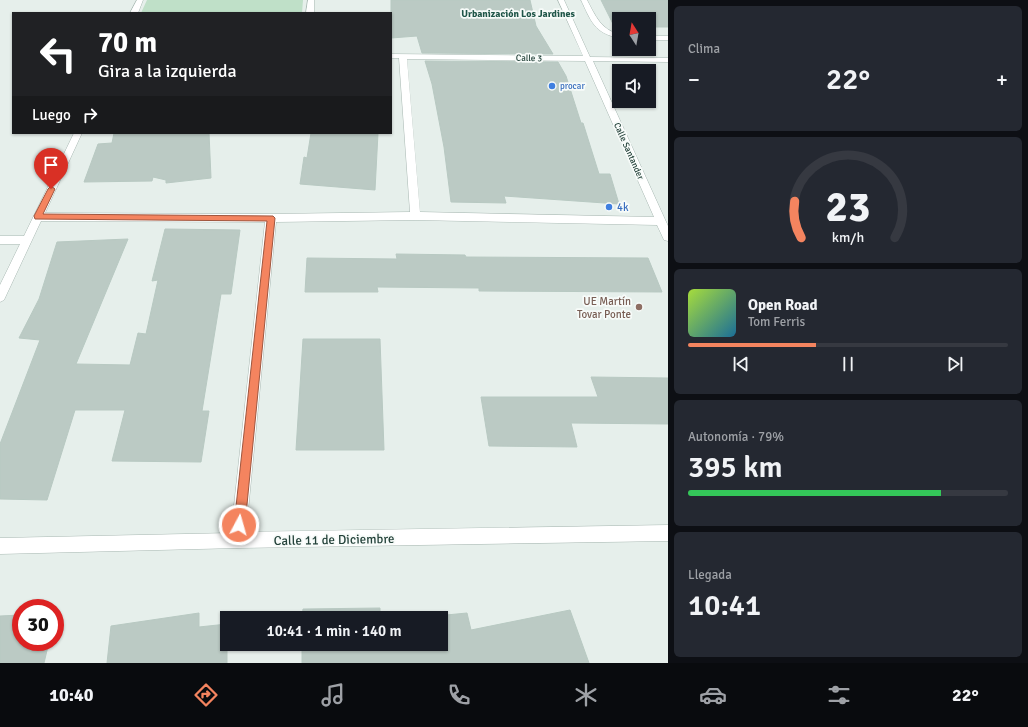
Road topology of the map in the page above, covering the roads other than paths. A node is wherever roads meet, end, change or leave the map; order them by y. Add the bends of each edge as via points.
1 (140, 0) edge
2 (311, 0) edge
3 (561, 0) edge
4 (584, 0) edge
5 (134, 12) edge
6 (310, 12) edge
7 (612, 33) edge
8 (656, 38) edge
9 (668, 38) edge
10 (392, 56) edge
11 (403, 57) junction
12 (587, 59) junction
13 (668, 60) edge
14 (78, 134) edge
15 (38, 216) junction
16 (415, 216) junction
17 (271, 218) junction
18 (660, 222) junction
19 (668, 237) edge
20 (0, 240) edge
21 (27, 240) junction
22 (0, 297) edge
23 (668, 533) edge
24 (238, 540) junction
25 (0, 546) edge

1 - 5 street
2 - 6 street
3 - 12 street, Calle Santander
4 - 7 street via 598,28
8 - 9 street
10 - 11 street, Calle 3
11 - 12 street, Calle 3
11 - 16 street
12 - 13 street, Calle 3
12 - 18 street, Calle Santander
14 - 15 street
15 - 17 street
15 - 21 street
16 - 17 street
16 - 18 street
17 - 24 street
18 - 19 street, Calle Santander
20 - 21 street
21 - 22 street
23 - 24 street, Calle 11 de Diciembre
24 - 25 street, Calle 11 de Diciembre

